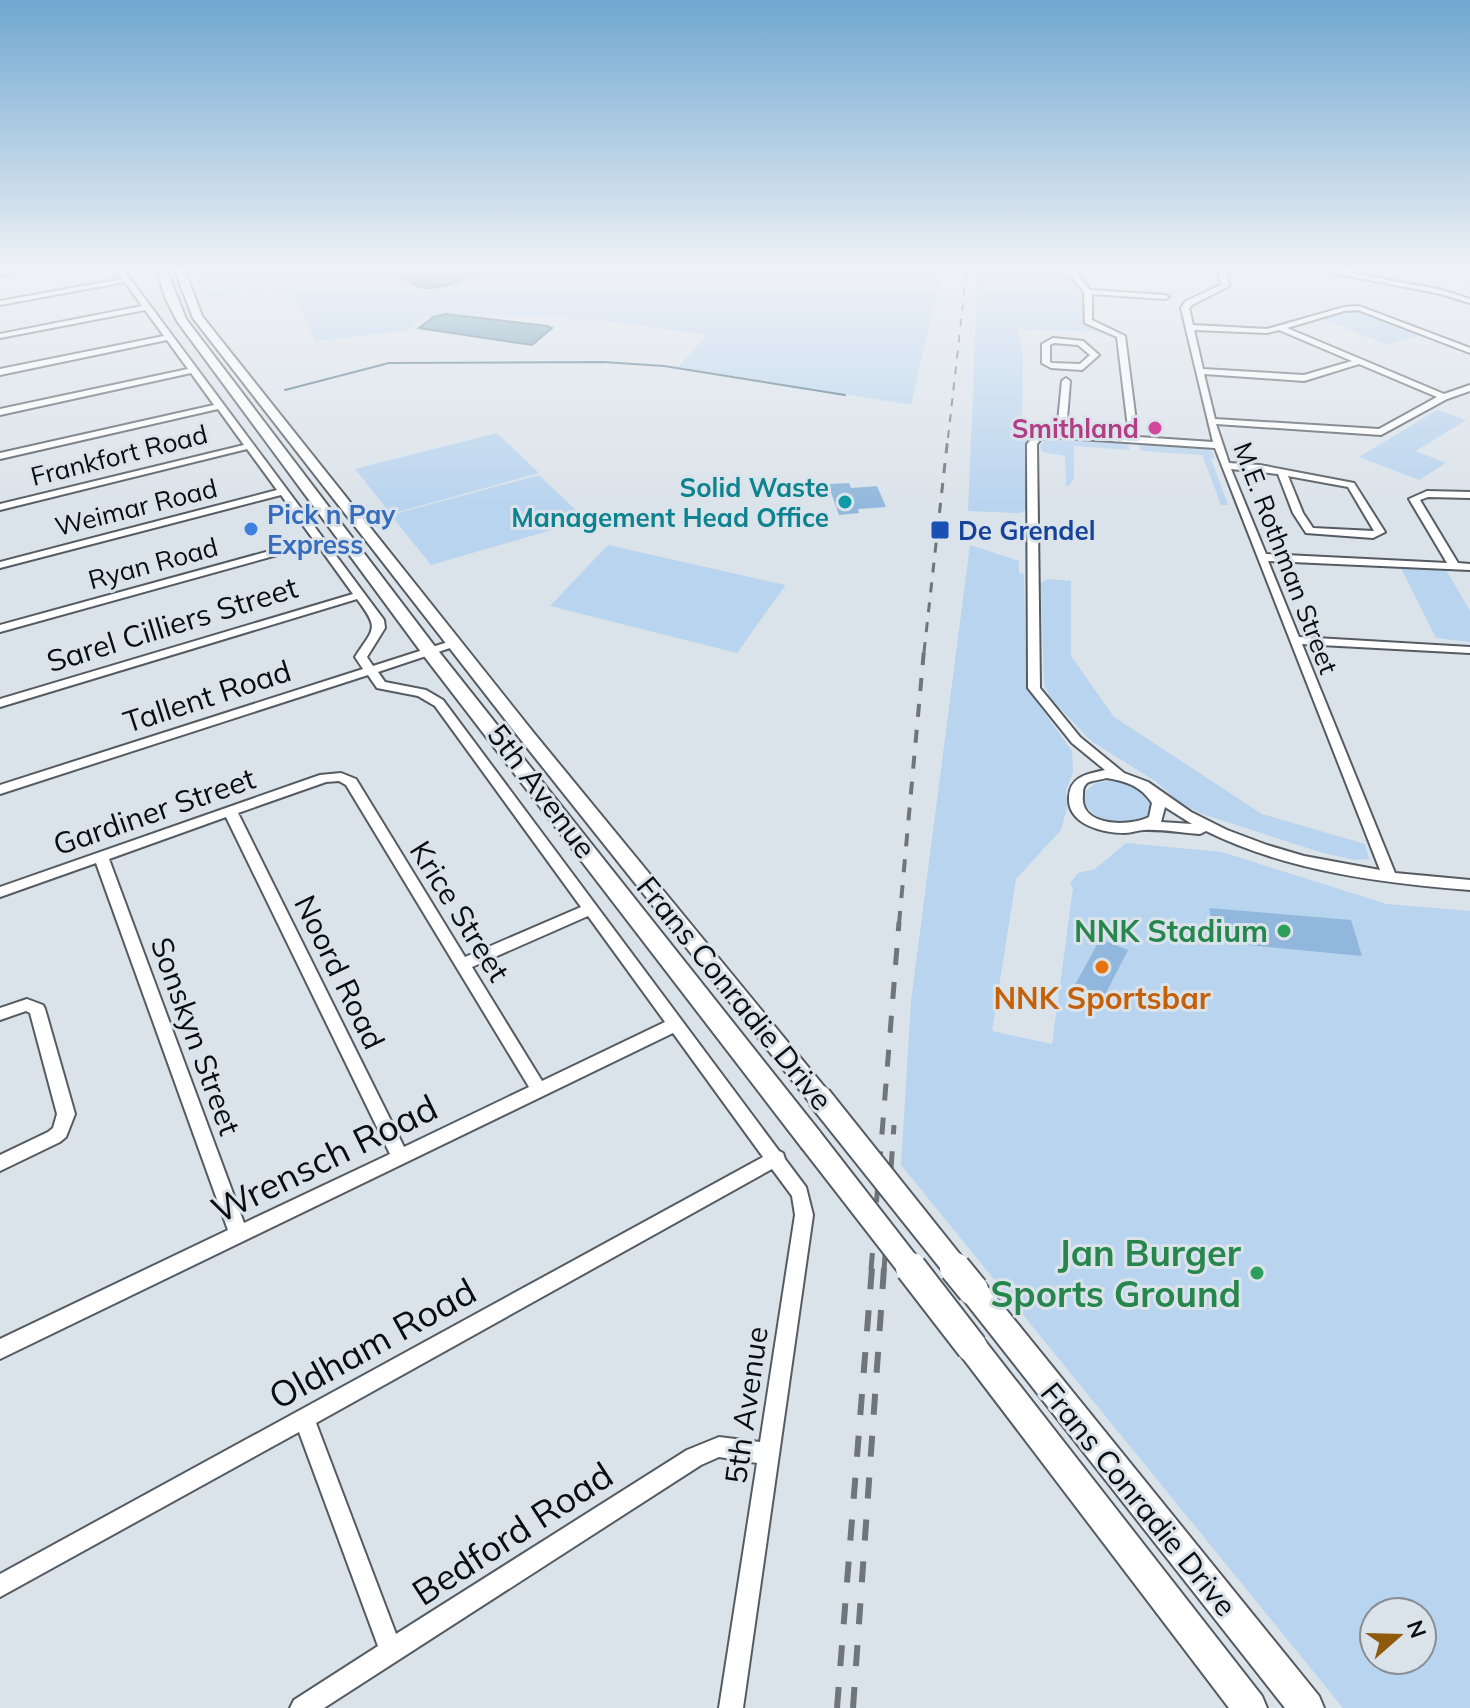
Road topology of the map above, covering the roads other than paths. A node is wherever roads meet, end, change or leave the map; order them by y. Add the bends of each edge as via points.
1 (117, 348) edge
2 (177, 348) edge
3 (202, 348) edge
4 (222, 348) edge
5 (1046, 348) edge
6 (1084, 348) edge
7 (1121, 348) edge
8 (1194, 348) edge
9 (1326, 348) edge
10 (1095, 355) junction
11 (1122, 356) junction
12 (1358, 362) junction
13 (193, 370) junction
14 (1199, 371) junction
15 (0, 372) edge
16 (1066, 381) dead end
17 (1470, 388) edge
18 (1444, 397) junction
19 (220, 406) junction
20 (0, 412) edge
21 (1211, 421) junction
22 (1061, 434) junction
23 (1134, 439) junction
24 (1218, 445) junction
25 (249, 446) junction
26 (0, 456) edge
27 (1225, 466) junction
28 (1282, 472) junction
29 (283, 492) junction
30 (1470, 495) edge
31 (0, 507) edge
32 (319, 540) junction
33 (1261, 557) junction
34 (0, 565) edge
35 (1454, 566) junction
36 (1470, 567) edge
37 (360, 595) junction
38 (0, 629) edge
39 (1294, 640) junction
40 (455, 643) junction
41 (1470, 650) edge
42 (430, 652) junction
43 (371, 670) junction
44 (0, 703) edge
45 (1119, 775) junction
46 (325, 778) joint
47 (0, 790) edge
48 (1154, 794) junction
49 (230, 811) junction
50 (1147, 826) junction
51 (1220, 833) junction
52 (101, 857) junction
53 (1390, 878) junction
54 (1470, 885) edge
55 (0, 892) edge
56 (591, 909) junction
57 (463, 964) junction
58 (0, 1014) edge
59 (677, 1024) junction
60 (539, 1090) junction
61 (400, 1157) junction
62 (777, 1158) junction
63 (0, 1163) edge
64 (239, 1235) junction
65 (0, 1349) edge
66 (305, 1420) junction
67 (769, 1454) junction
68 (0, 1586) edge
69 (391, 1651) junction
70 (302, 1708) edge
71 (731, 1708) edge
72 (1250, 1708) edge
73 (1307, 1708) edge

1 - 15 street
2 - 13 street
3 - 42 main road, Frans Conradie Drive
4 - 40 main road, Frans Conradie Drive
5 - 10 street via 1046,363 1051,365 1082,367
6 - 10 street
7 - 11 street
8 - 14 street, M.E. Rothman Street
9 - 12 street
10 - 11 street
11 - 23 street
12 - 14 street via 1304,378
12 - 18 street
13 - 19 street
13 - 20 street
14 - 21 street, M.E. Rothman Street
16 - 22 street
17 - 18 street
18 - 21 street via 1376,433
19 - 25 street
19 - 26 street
21 - 24 street, M.E. Rothman Street
22 - 23 street
22 - 45 street via 1042,435 1032,444 1033,680 1038,695 1066,728
23 - 24 street
24 - 27 street, M.E. Rothman Street
25 - 29 street
25 - 31 street, Frankfort Road
27 - 28 street
27 - 33 street, M.E. Rothman Street
28 - 28 street via 1351,485 1380,532 1310,531
29 - 32 street
29 - 34 street, Weimar Road
30 - 35 street via 1427,494 1414,499
32 - 37 street
32 - 38 street, Ryan Road
33 - 35 street
33 - 39 street, M.E. Rothman Street
35 - 36 street
37 - 43 street via 380,624 362,652
37 - 44 street, Sarel Cilliers Street
39 - 41 street
39 - 53 street, M.E. Rothman Street
40 - 42 street, Tallent Road
40 - 73 main road, Frans Conradie Drive, bridge
42 - 43 street, Tallent Road
42 - 72 main road, Frans Conradie Drive, bridge
43 - 47 street, Tallent Road
43 - 56 street, 5th Avenue via 385,687 422,693 439,703
45 - 48 street
45 - 50 street via 1083,780 1075,803 1101,825 1126,830
46 - 49 street, Gardiner Street
46 - 57 street, Krice Street via 351,782
48 - 50 street via 1160,812
48 - 51 street via 1185,817
49 - 52 street, Gardiner Street
49 - 61 street, Noord Road
50 - 51 street
51 - 53 street
52 - 55 street, Gardiner Street
52 - 64 street, Sonskyn Street
53 - 54 street
56 - 57 street
56 - 59 street, 5th Avenue
57 - 60 street, Krice Street
58 - 63 street via 27,1005 37,1009 66,1114 60,1132 48,1141
59 - 60 street, Wrensch Road
59 - 62 street, 5th Avenue
60 - 61 street, Wrensch Road
61 - 64 street, Wrensch Road
62 - 66 street, Oldham Road
62 - 67 street, 5th Avenue via 800,1193 804,1215
64 - 65 street, Wrensch Road
66 - 68 street, Oldham Road
66 - 69 street
67 - 69 street, Bedford Road via 719,1447 694,1457
67 - 71 street, 5th Avenue
69 - 70 street, Bedford Road

